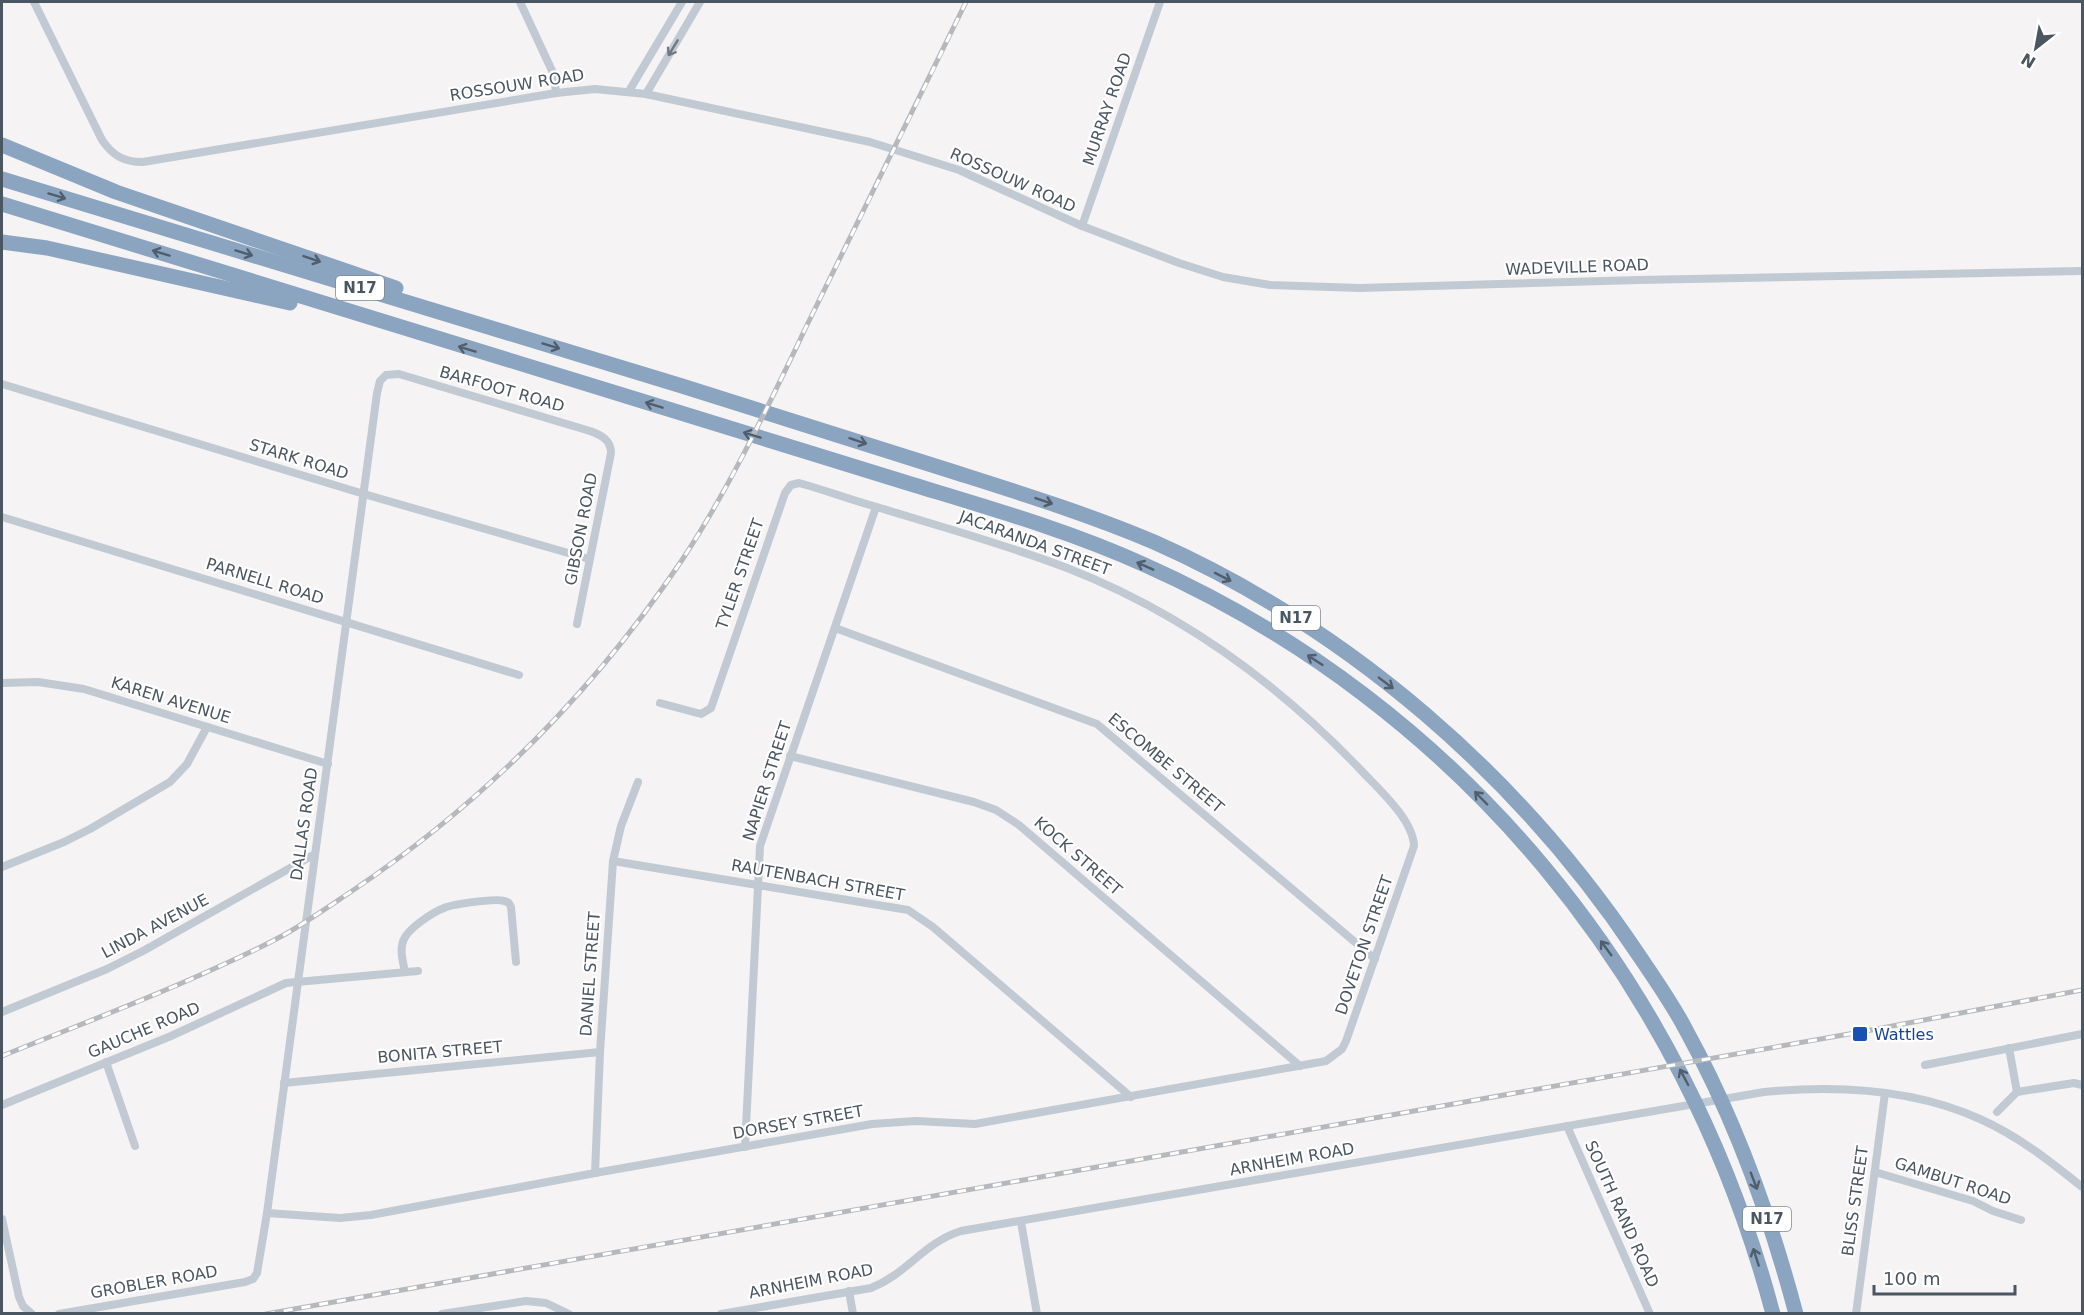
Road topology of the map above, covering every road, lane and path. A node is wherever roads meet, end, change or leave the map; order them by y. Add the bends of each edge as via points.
1 (34, 2) edge
2 (520, 2) edge
3 (682, 2) edge
4 (700, 2) edge
5 (1160, 2) edge
6 (629, 91) junction
7 (556, 93) junction
8 (645, 94) junction
9 (2, 145) edge
10 (2, 179) edge
11 (2, 204) edge
12 (1082, 226) junction
13 (2, 242) edge
14 (2082, 271) edge
15 (338, 309) junction
16 (522, 337) junction
17 (386, 375) joint
18 (2, 384) edge
19 (607, 441) joint
20 (364, 494) junction
21 (876, 507) junction
22 (2, 517) edge
23 (589, 559) junction
24 (347, 622) junction
25 (577, 624) dead end
26 (835, 628) junction
27 (519, 675) dead end
28 (2, 683) edge
29 (660, 703) dead end
30 (207, 727) junction
31 (790, 756) junction
32 (328, 764) junction
33 (638, 782) dead end
34 (1414, 838) joint
35 (315, 854) junction
36 (613, 861) junction
37 (2, 867) edge
38 (758, 885) junction
39 (1375, 959) junction
40 (516, 962) dead end
41 (418, 971) dead end
42 (405, 972) junction
43 (297, 982) junction
44 (2, 1012) edge
45 (2082, 1034) edge
46 (2009, 1048) junction
47 (600, 1052) junction
48 (1334, 1057) joint
49 (106, 1062) junction
50 (1925, 1065) dead end
51 (1300, 1066) junction
52 (284, 1083) junction
53 (2082, 1085) edge
54 (2017, 1092) junction
55 (1885, 1093) junction
56 (1131, 1097) junction
57 (2, 1105) edge
58 (1997, 1112) dead end
59 (1567, 1126) junction
60 (135, 1146) dead end
61 (745, 1147) junction
62 (1875, 1172) junction
63 (595, 1173) junction
64 (2082, 1187) edge
65 (267, 1213) junction
66 (2, 1219) edge
67 (2021, 1220) dead end
68 (1021, 1222) junction
69 (253, 1279) joint
70 (849, 1291) junction
71 (473, 1311) edge
72 (29, 1312) edge
73 (59, 1314) edge
74 (442, 1314) edge
75 (569, 1314) edge
76 (721, 1314) edge
77 (853, 1314) edge
78 (1037, 1314) edge
79 (1650, 1314) edge
80 (1773, 1314) edge
81 (1796, 1314) edge
82 (1856, 1314) edge

1 - 7 street, ROSSOUW ROAD via 102,140 109,151 130,162
2 - 7 street via 554,75
3 - 6 street
4 -> 8 street
5 - 12 street, MURRAY ROAD
6 - 7 street, ROSSOUW ROAD
6 - 8 street, ROSSOUW ROAD
8 - 12 street, ROSSOUW ROAD via 870,142 959,170
9 -> 16 highway via 116,192 420,297
10 -> 16 highway, N17
15 -> 11 highway, N17
12 - 14 street, WADEVILLE ROAD via 1223,277 1269,285 1360,288
13 - 15 highway via 47,248 300,305
80 -> 15 highway, N17 via 1740,1207 1709,1130 1687,1082 1608,949 1524,843 1478,794 1333,672 1213,598 1144,565 1019,516
16 -> 81 highway, N17 via 803,423 1095,519 1156,544 1292,615 1395,689 1493,776 1540,826 1588,884 1665,994 1733,1126
17 - 19 street, BARFOOT ROAD via 399,374 579,427
17 - 20 street, DALLAS ROAD via 377,393
18 - 20 street, STARK ROAD
19 - 23 street, GIBSON ROAD via 611,453
20 - 23 street, STARK ROAD
20 - 24 street, DALLAS ROAD
21 - 26 street, NAPIER STREET
21 - 29 street, TYLER STREET via 799,483 791,485 784,493 711,708 701,714
21 - 34 street, JACARANDA STREET via 1068,568 1184,626 1226,652 1323,731 1400,814
22 - 24 street, PARNELL ROAD
23 - 25 street, GIBSON ROAD
24 - 27 street, PARNELL ROAD
24 - 32 street, DALLAS ROAD
26 - 31 street, NAPIER STREET
26 - 39 street, ESCOMBE STREET via 1097,724
28 - 30 street, KAREN AVENUE via 70,686
30 - 32 street, KAREN AVENUE
30 - 37 street via 187,764 170,782 90,829
31 - 38 street, NAPIER STREET via 762,838
31 - 51 street, KOCK STREET via 996,810 1019,825
32 - 35 street, DALLAS ROAD
33 - 36 street, DANIEL STREET
34 - 39 street, DOVETON STREET via 1412,854
35 - 43 street, DALLAS ROAD
35 - 44 street, LINDA AVENUE via 143,951
36 - 38 street, RAUTENBACH STREET
36 - 47 street, DANIEL STREET
38 - 56 street, RAUTENBACH STREET via 901,908 914,914
38 - 61 street, NAPIER STREET
39 - 48 street, DOVETON STREET via 1346,1041
40 - 42 street via 511,907 497,900 451,905 420,923 404,940
41 - 42 street, GAUCHE ROAD
42 - 43 street, GAUCHE ROAD
43 - 49 street, GAUCHE ROAD via 275,987
43 - 52 street, DALLAS ROAD
45 - 46 street
46 - 50 street
46 - 54 street
47 - 52 street, BONITA STREET
47 - 63 street, DANIEL STREET
48 - 51 street, DORSEY STREET
49 - 57 street, GAUCHE ROAD
49 - 60 street
51 - 56 street, DORSEY STREET
52 - 65 street, DALLAS ROAD
53 - 54 street
54 - 58 street
55 - 59 street, ARNHEIM ROAD via 1773,1091
55 - 62 street, BLISS STREET
55 - 64 street, ARNHEIM ROAD via 1978,1118 2033,1149
56 - 61 street, DORSEY STREET via 975,1124 872,1124
59 - 68 street, ARNHEIM ROAD
59 - 79 street, SOUTH RAND ROAD
61 - 63 street, DORSEY STREET
62 - 67 street, GAMBUT ROAD via 1973,1201
62 - 82 street, BLISS STREET
63 - 65 street, DORSEY STREET via 355,1217
65 - 69 street, DALLAS ROAD
66 - 72 street via 19,1297
68 - 70 street, ARNHEIM ROAD via 950,1235 881,1284
68 - 78 street
69 - 73 street, GROBLER ROAD
70 - 76 street, ARNHEIM ROAD
70 - 77 street
71 - 74 street
71 - 75 street via 526,1301

